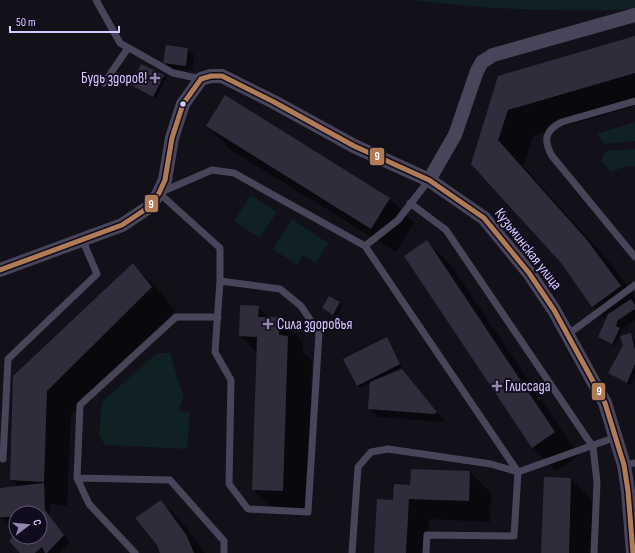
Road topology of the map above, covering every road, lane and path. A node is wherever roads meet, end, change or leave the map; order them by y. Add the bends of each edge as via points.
1 (96, 0) edge
2 (635, 15) edge
3 (128, 48) junction
4 (201, 79) junction
5 (104, 83) dead end
6 (635, 101) edge
7 (429, 180) junction
8 (160, 193) junction
9 (410, 203) junction
10 (82, 239) junction
11 (365, 246) junction
12 (635, 257) edge
13 (0, 270) edge
14 (220, 280) junction
15 (635, 286) edge
16 (218, 318) junction
17 (567, 335) junction
18 (616, 437) junction
19 (593, 447) junction
20 (3, 459) dead end
21 (629, 464) edge
22 (518, 472) junction
23 (77, 478) junction
24 (135, 553) edge
25 (224, 553) edge
26 (352, 553) edge
27 (426, 553) edge
28 (594, 553) edge
29 (633, 553) edge

1 - 3 lane via 120,43
2 - 7 street via 493,55 482,62 455,135
3 - 4 lane via 173,73
3 - 5 lane
4 - 7 street, Кузьминская улица via 222,76 354,146
4 - 8 street via 183,104 172,138 165,180
6 - 12 lane via 553,126 547,136 547,146 552,156
7 - 9 lane
7 - 17 street, Кузьминская улица via 484,218 529,273
8 - 10 street via 149,207 122,225
8 - 11 lane via 212,170 234,173
8 - 14 lane via 220,248
9 - 11 lane via 398,220
9 - 19 lane via 446,230
10 - 13 street
10 - 20 lane via 97,274 8,359
11 - 22 lane
14 - 16 lane
14 - 16 lane via 280,289 301,306 319,333 308,512 248,509 229,484 231,380 215,352
15 - 17 lane
16 - 23 lane via 176,317 80,405
17 - 18 street, Кузьминская улица via 605,403
18 - 19 lane
18 - 21 street, Кузьминская улица
19 - 22 lane
19 - 28 lane via 597,482
21 - 29 street, Кузьминская улица via 628,491
22 - 26 lane via 491,464 388,449 371,452 358,467
22 - 27 lane via 514,536 427,535
23 - 24 lane via 89,504
23 - 25 lane via 170,480 224,541

